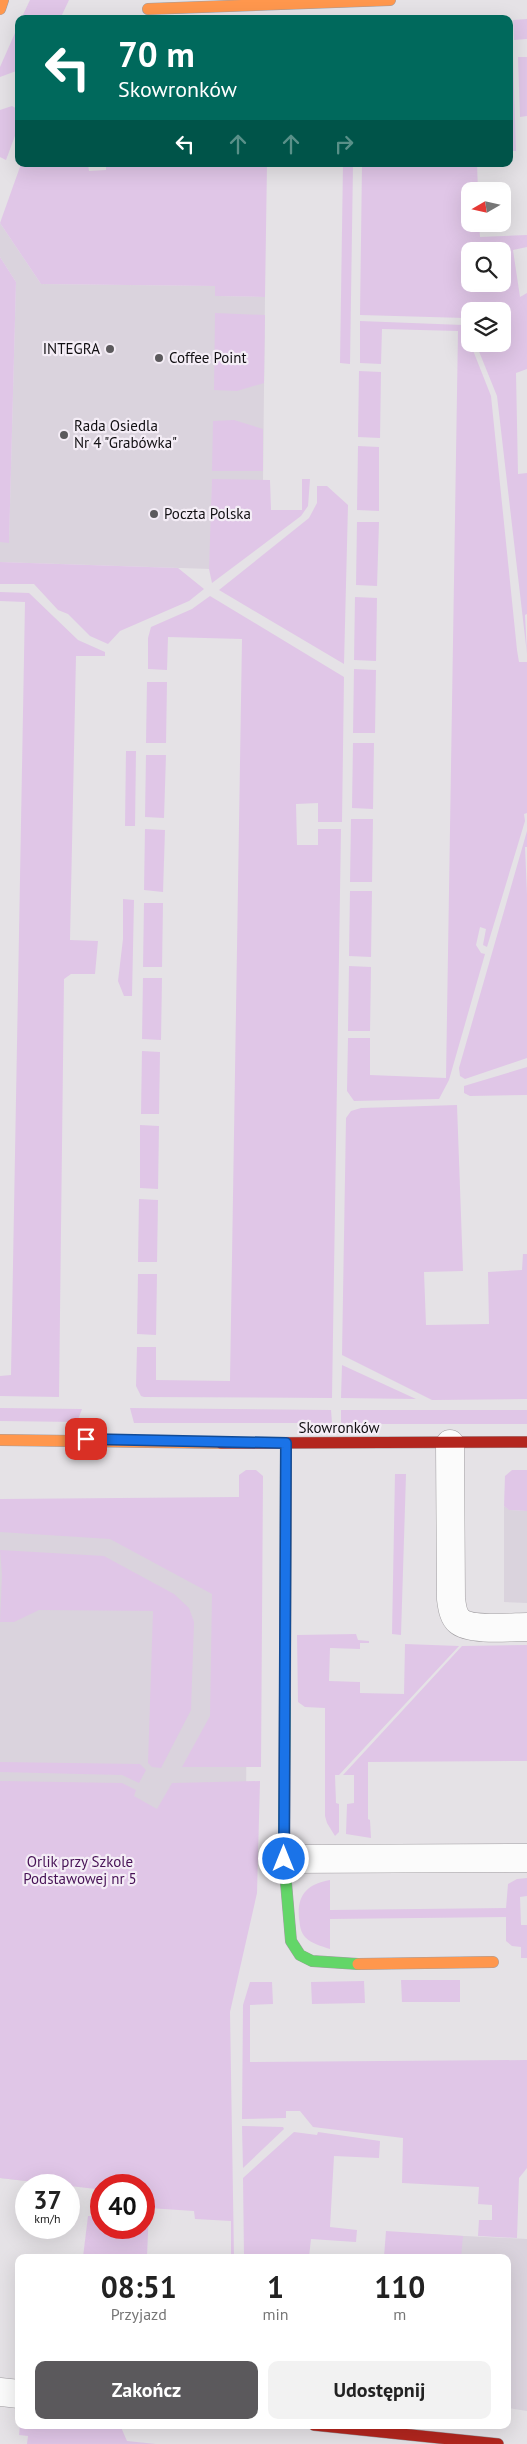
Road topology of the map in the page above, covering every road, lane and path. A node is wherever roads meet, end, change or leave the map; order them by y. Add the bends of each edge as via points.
1 (4, 0) edge
2 (390, 0) edge
3 (0, 9) edge
4 (148, 9) dead end
5 (0, 1440) edge
6 (527, 1442) edge
7 (286, 1443) junction
8 (450, 1444) junction
9 (527, 1627) edge
10 (527, 1858) edge
11 (284, 1859) junction
12 (493, 1962) dead end
13 (0, 2392) edge
14 (15, 2394) edge
15 (353, 2429) edge
16 (498, 2444) edge

1 - 3 street
2 - 4 street
5 - 7 street, Skowronków
6 - 8 street, Skowronków
7 - 8 street, Skowronków
7 - 11 street
8 - 9 street via 453,1612 459,1622 472,1626
10 - 11 street
11 - 12 street via 291,1941 304,1957 312,1961 335,1964
13 - 14 street
15 - 16 street

